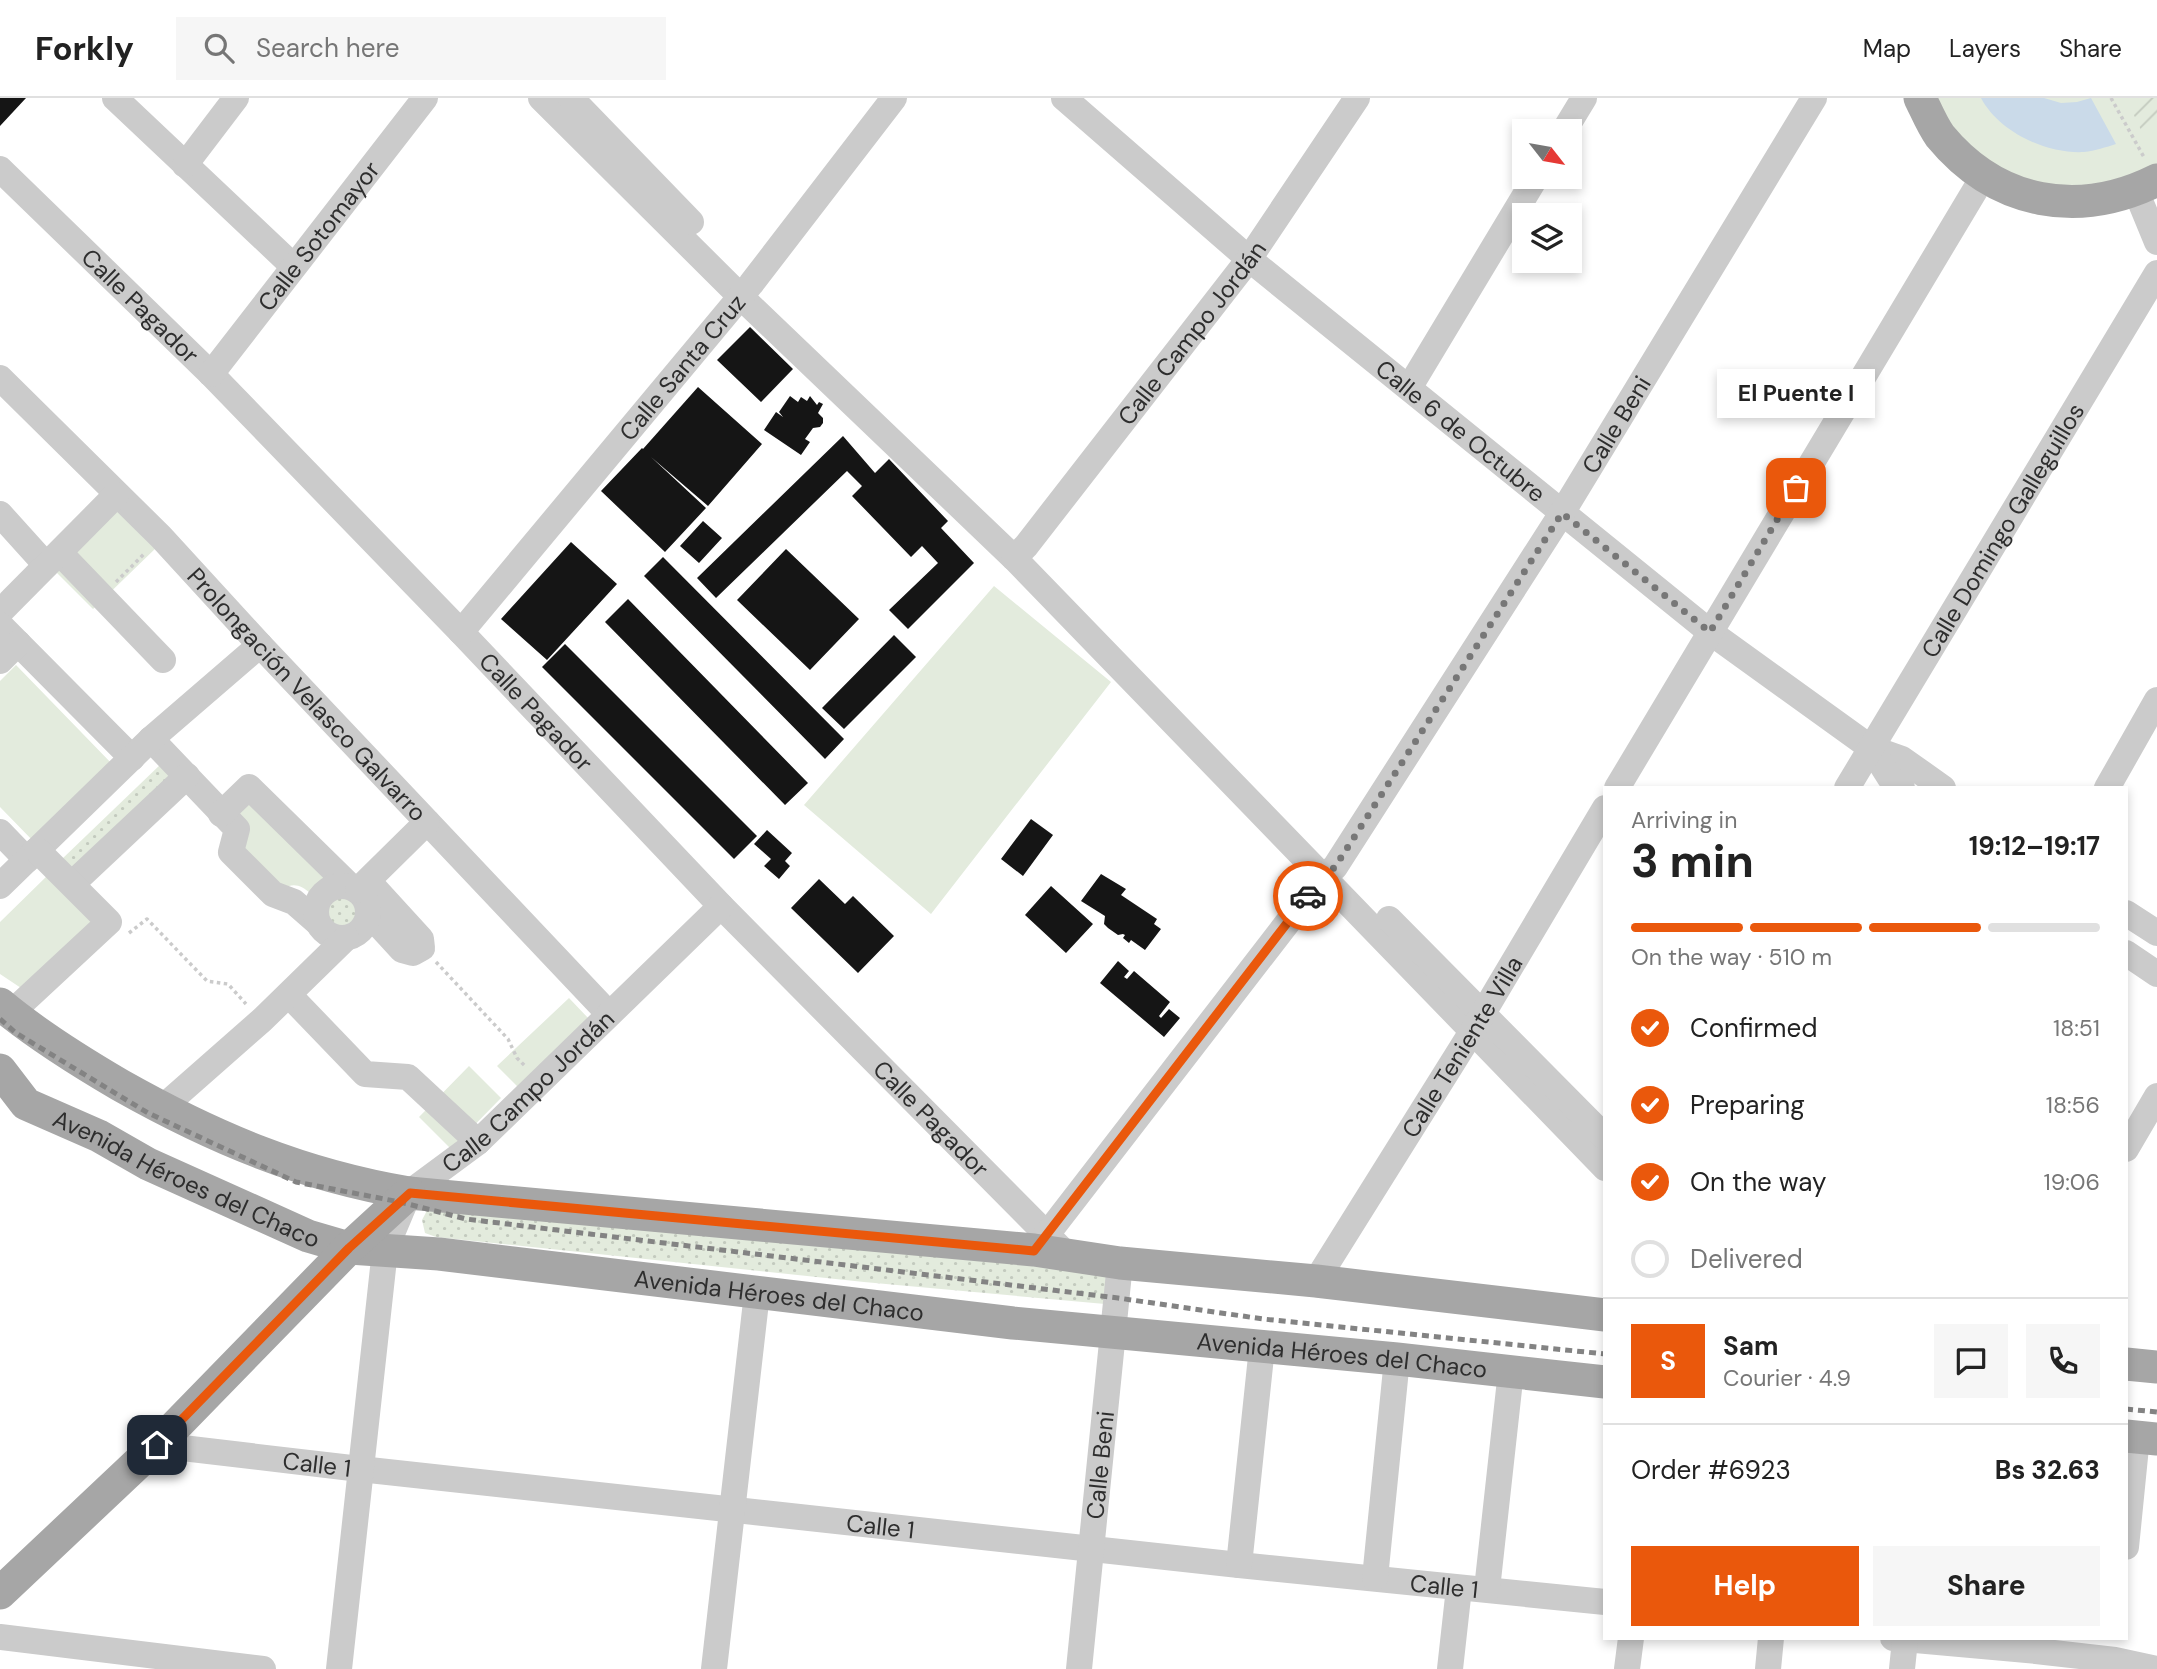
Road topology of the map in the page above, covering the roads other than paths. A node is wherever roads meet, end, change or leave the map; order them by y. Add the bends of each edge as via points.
1 (115, 98) edge
2 (236, 98) edge
3 (425, 98) edge
4 (541, 98) edge
5 (572, 98) edge
6 (894, 98) edge
7 (1064, 98) edge
8 (1357, 98) edge
9 (1584, 98) edge
10 (1814, 98) edge
11 (1920, 98) edge
12 (1571, 119) edge
13 (185, 165) junction
14 (0, 169) edge
15 (1983, 177) junction
16 (2148, 179) edge
17 (1529, 189) edge
18 (2157, 242) edge
19 (1249, 260) junction
20 (293, 266) junction
21 (2157, 274) edge
22 (746, 290) junction
23 (211, 374) junction
24 (0, 378) edge
25 (1409, 388) junction
26 (116, 495) junction
27 (1562, 513) junction
28 (0, 514) edge
29 (1020, 552) junction
30 (53, 559) junction
31 (0, 612) edge
32 (461, 632) junction
33 (1710, 632) junction
34 (260, 645) junction
35 (4, 650) edge
36 (163, 660) dead end
37 (2157, 700) edge
38 (151, 739) junction
39 (1871, 748) junction
40 (132, 758) junction
41 (187, 776) junction
42 (1618, 786) edge
43 (1848, 786) edge
44 (1900, 786) edge
45 (1940, 786) edge
46 (2109, 786) edge
47 (1603, 811) edge
48 (221, 814) junction
49 (427, 822) junction
50 (0, 832) edge
51 (32, 855) junction
52 (1329, 872) junction
53 (72, 884) junction
54 (0, 886) edge
55 (361, 893) junction
56 (721, 906) junction
57 (2128, 914) edge
58 (318, 923) junction
59 (2157, 933) edge
60 (346, 938) junction
61 (422, 948) road end
62 (2128, 954) edge
63 (2157, 974) edge
64 (289, 995) junction
65 (5, 1009) edge
66 (610, 1014) junction
67 (1478, 1021) junction
68 (0, 1070) edge
69 (2157, 1096) edge
70 (13, 1103) edge
71 (162, 1108) junction
72 (1603, 1134) edge
73 (478, 1142) junction
74 (2128, 1146) edge
75 (1603, 1166) edge
76 (410, 1193) junction
77 (1051, 1247) junction
78 (349, 1248) junction
79 (385, 1250) junction
80 (1120, 1263) junction
81 (1316, 1281) junction
82 (757, 1293) junction
83 (1603, 1315) edge
84 (1114, 1333) junction
85 (1262, 1347) junction
86 (1397, 1359) junction
87 (2128, 1364) edge
88 (2157, 1367) edge
89 (1511, 1371) junction
90 (1603, 1382) edge
91 (2140, 1438) edge
92 (157, 1445) junction
93 (360, 1469) junction
94 (732, 1509) junction
95 (2128, 1532) edge
96 (1091, 1549) junction
97 (1239, 1565) junction
98 (1375, 1578) junction
99 (1459, 1588) junction
100 (1487, 1589) junction
101 (0, 1592) edge
102 (1603, 1602) edge
103 (0, 1637) edge
104 (1631, 1640) edge
105 (1771, 1640) edge
106 (1899, 1640) edge
107 (1929, 1640) edge
108 (1989, 1642) edge
109 (2116, 1649) edge
110 (2036, 1660) edge
111 (262, 1669) edge
112 (339, 1669) edge
113 (714, 1669) edge
114 (1079, 1669) edge
115 (1450, 1669) edge
116 (1627, 1669) edge
117 (1768, 1669) edge
118 (1902, 1669) edge
119 (2157, 1669) edge

1 - 13 street
2 - 13 street
3 - 20 street, Calle Sotomayor
4 - 22 street
5 - 22 street
6 - 22 street, Calle Santa Cruz
7 - 19 street, Calle 6 de Octubre
8 - 19 street, Calle Campo Jordán
9 - 12 street
10 - 27 street, Calle Beni
11 - 15 main road via 1940,135
13 - 20 street
14 - 23 street, Calle Pagador
15 - 16 main road via 2031,198 2084,203
15 - 33 street
16 - 18 street
17 - 25 street
19 - 25 street, Calle 6 de Octubre
19 - 29 street, Calle Campo Jordán
20 - 23 street, Calle Sotomayor
21 - 39 street, Calle Domingo Galleguillos
22 - 29 street
22 - 32 street, Calle Santa Cruz
23 - 32 street, Calle Pagador
24 - 26 street, Prolongación Velasco Galvarro
25 - 27 street, Calle 6 de Octubre
26 - 30 street
26 - 34 street, Prolongación Velasco Galvarro
27 - 33 street, Calle 6 de Octubre
27 - 52 street, Calle Beni
28 - 30 street
29 - 52 street
30 - 31 street
30 - 36 street via 102,596
32 - 56 street, Calle Pagador
33 - 39 street, Calle 6 de Octubre
33 - 42 street
34 - 38 street
34 - 49 street, Prolongación Velasco Galvarro
35 - 40 street
37 - 46 street
38 - 40 street
38 - 41 street
39 - 43 street, Calle Domingo Galleguillos
39 - 44 street
39 - 45 street via 1902,759
40 - 51 street
41 - 48 street
41 - 53 street
47 - 67 street, Calle Teniente Villa
48 - 55 street via 249,787
48 - 58 street via 237,829 231,852 274,894 295,902
49 - 55 street
49 - 66 street, Prolongación Velasco Galvarro
50 - 51 street
51 - 53 street
51 - 54 street
52 - 67 street
52 - 77 street, Calle Beni
53 - 65 street via 108,922
55 - 58 street via 332,887 319,898
55 - 60 street via 362,929
55 - 61 street via 402,950 413,954
56 - 66 street, Calle Campo Jordán
56 - 77 street, Calle Pagador
57 - 59 street
58 - 60 street via 330,935
60 - 64 street
62 - 63 street
64 - 71 street
64 - 73 street via 365,1074 408,1077
65 - 71 main road via 82,1063
66 - 73 street, Calle Campo Jordán
67 - 72 street
67 - 75 street
67 - 81 street, Calle Teniente Villa
68 - 70 main road, Avenida Héroes del Chaco
69 - 74 street
70 - 78 main road, Avenida Héroes del Chaco via 99,1136 148,1164 308,1236
71 - 76 main road via 250,1150 320,1174
73 - 76 street, Calle Campo Jordán
76 - 77 main road
76 - 78 main road, Calle Campo Jordán
76 - 79 street
77 - 80 main road
78 - 79 main road, Avenida Héroes del Chaco
78 - 92 main road, Calle Campo Jordán
79 - 82 main road, Avenida Héroes del Chaco
79 - 93 street
80 - 81 main road
80 - 84 street, Calle Beni
81 - 83 main road
82 - 84 main road, Avenida Héroes del Chaco
82 - 94 street
84 - 85 main road, Avenida Héroes del Chaco
84 - 96 street, Calle Beni
85 - 86 main road, Avenida Héroes del Chaco
85 - 97 street
86 - 89 main road, Avenida Héroes del Chaco
86 - 98 street
87 - 88 main road
89 - 90 main road, Avenida Héroes del Chaco
89 - 100 street
91 - 95 street
92 - 93 street, Calle 1
92 - 101 main road, Calle Campo Jordán
93 - 94 street, Calle 1
93 - 112 street
94 - 96 street, Calle 1
94 - 113 street
96 - 97 street, Calle 1
96 - 114 street, Calle Beni
97 - 98 street, Calle 1
98 - 99 street, Calle 1
99 - 100 street, Calle 1
99 - 115 street
100 - 102 street, Calle 1
103 - 111 street
104 - 116 street
105 - 117 street
106 - 118 street
107 - 108 street
108 - 110 street
109 - 110 street
109 - 119 street

